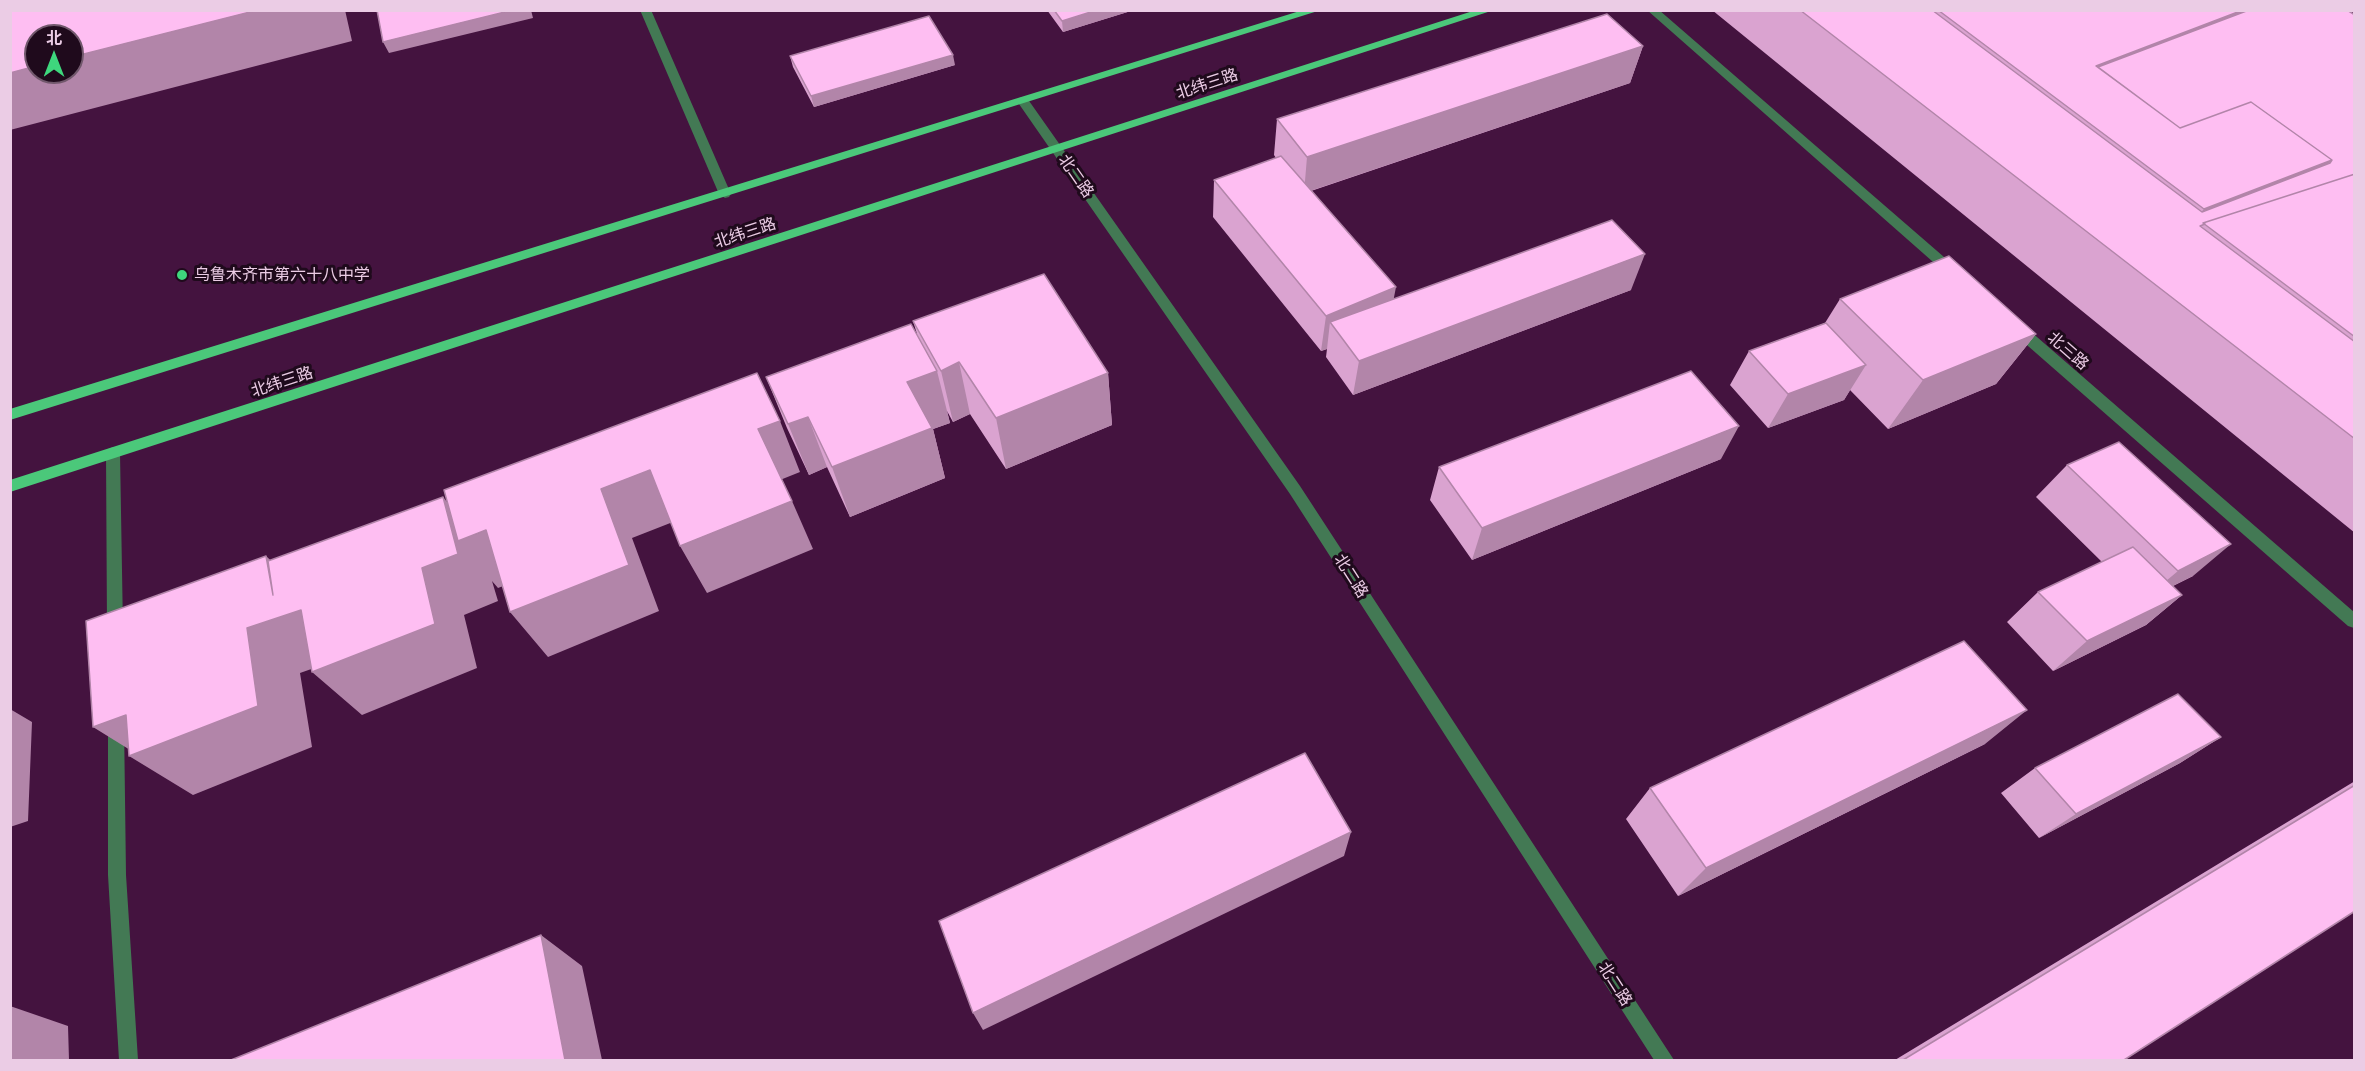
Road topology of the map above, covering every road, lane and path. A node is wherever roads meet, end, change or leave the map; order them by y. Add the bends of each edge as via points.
1 (645, 10) edge
2 (1316, 10) edge
3 (1489, 10) edge
4 (1652, 10) edge
5 (1023, 101) junction
6 (1057, 149) junction
7 (725, 194) junction
8 (1967, 285) edge
9 (2003, 316) edge
10 (10, 415) edge
11 (113, 453) junction
12 (10, 486) edge
13 (2355, 621) edge
14 (115, 641) edge
15 (116, 711) edge
16 (129, 1060) edge
17 (1665, 1060) edge

1 - 7 street
2 - 5 main road
3 - 6 main road, 北纬三路
4 - 8 street
5 - 6 street, 北二路
5 - 7 main road
6 - 11 main road, 北纬三路
6 - 17 street, 北二路 via 1295,490
7 - 10 main road
9 - 13 street, 北三路
11 - 12 main road, 北纬三路
11 - 14 street
15 - 16 street via 117,875

